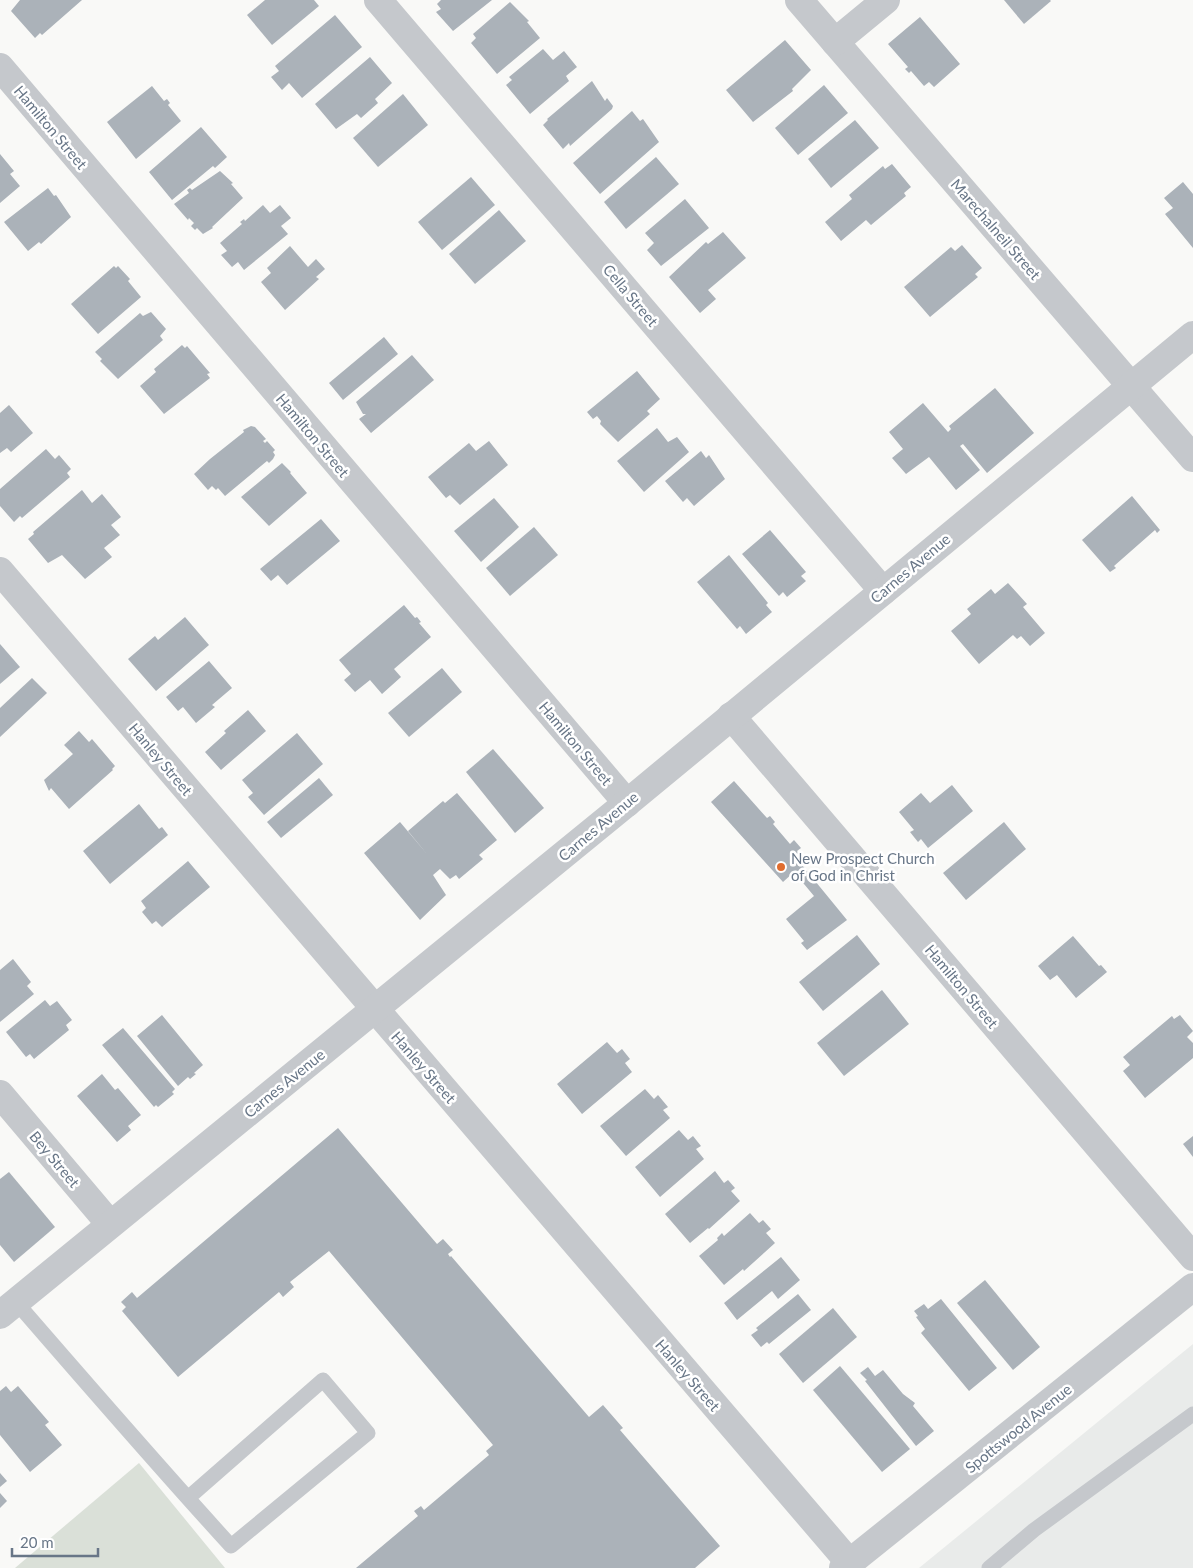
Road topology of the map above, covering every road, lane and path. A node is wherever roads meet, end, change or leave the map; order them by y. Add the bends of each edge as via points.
1 (378, 0) edge
2 (799, 0) edge
3 (886, 0) edge
4 (835, 42) junction
5 (0, 67) edge
6 (1193, 334) edge
7 (1131, 386) junction
8 (1193, 458) edge
9 (0, 571) edge
10 (883, 591) junction
11 (731, 716) junction
12 (626, 803) junction
13 (374, 1010) junction
14 (0, 1094) edge
15 (110, 1224) junction
16 (1193, 1257) edge
17 (1193, 1287) edge
18 (8, 1309) edge
19 (1193, 1414) edge
20 (188, 1498) junction
21 (846, 1565) edge
22 (989, 1568) edge

1 - 10 street, Cella Street
2 - 4 street, Marechalneil Street
3 - 4 street
4 - 7 street, Marechalneil Street
5 - 12 street, Hamilton Street
6 - 7 street, Carnes Avenue
7 - 8 street, Marechalneil Street
7 - 10 street, Carnes Avenue
9 - 13 street, Hanley Street
10 - 11 street, Carnes Avenue
11 - 12 street, Carnes Avenue
11 - 16 street, Hamilton Street
12 - 13 street, Carnes Avenue
13 - 15 street, Carnes Avenue
13 - 21 street, Hanley Street
14 - 15 street, Bey Street
15 - 18 street, Carnes Avenue
17 - 21 street, Spottswood Avenue
18 - 20 lane
19 - 22 lane via 1034,1530
20 - 20 lane via 231,1546 368,1433 323,1380

